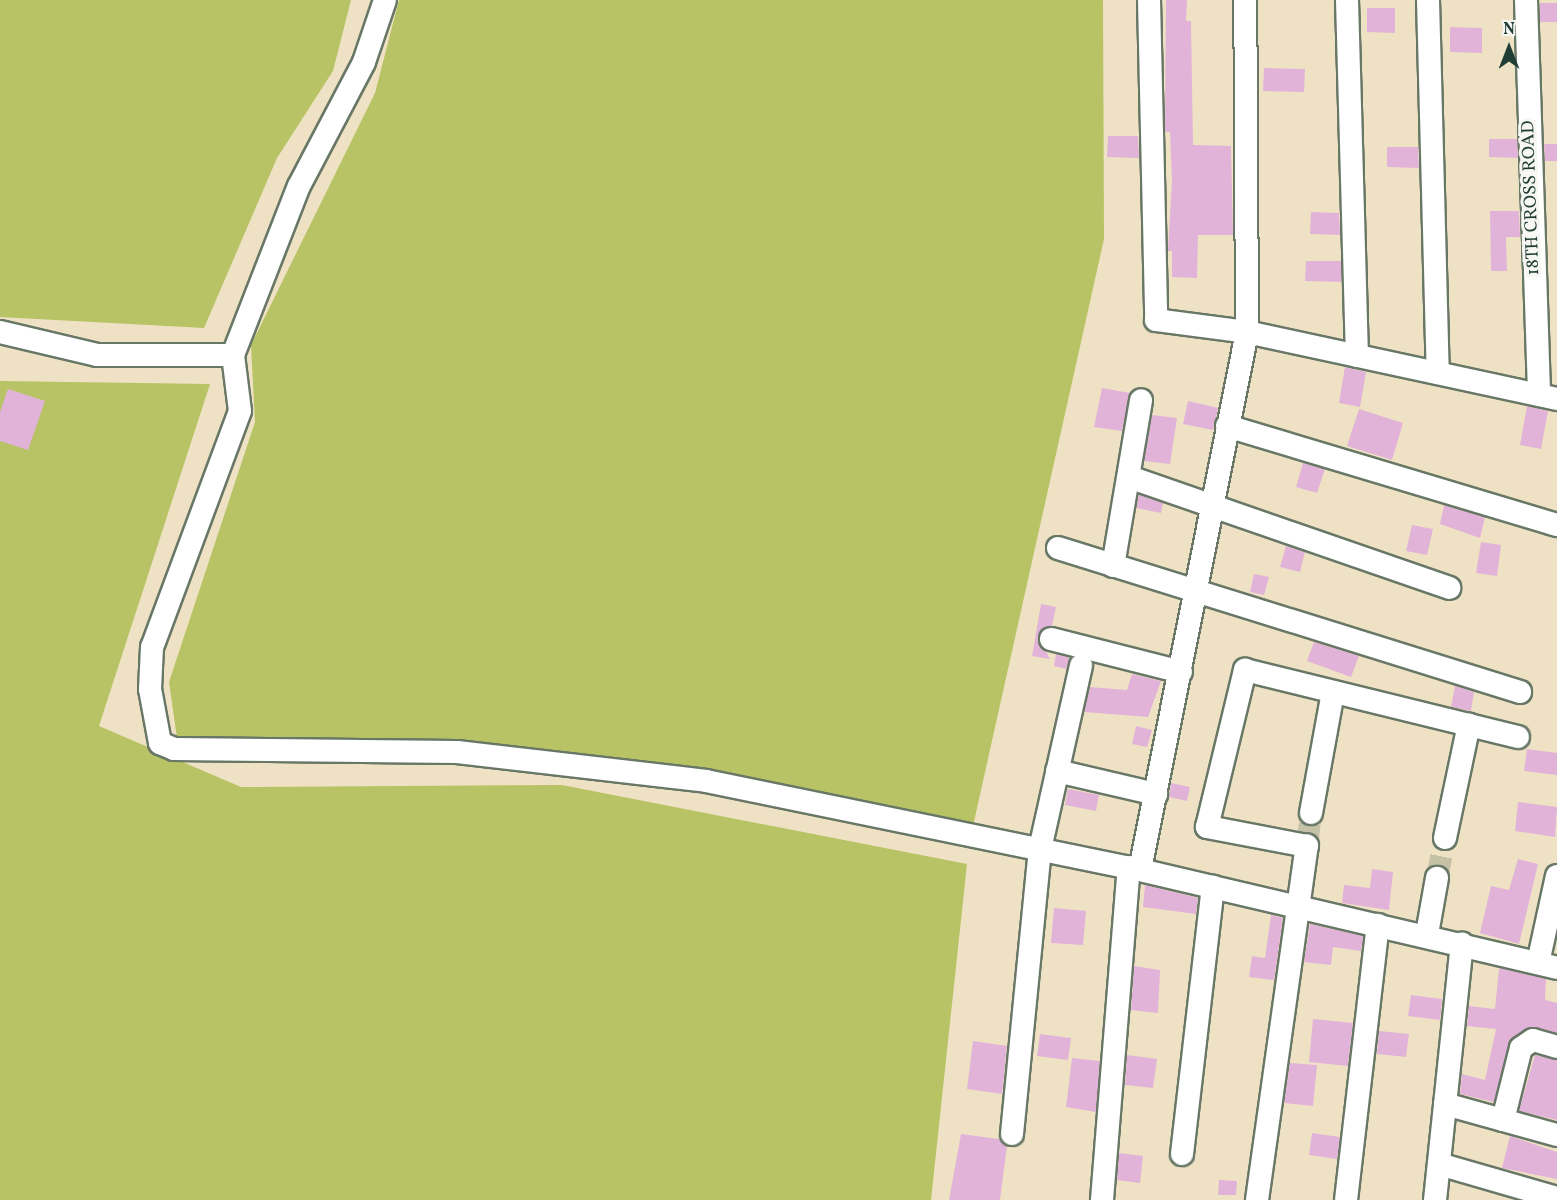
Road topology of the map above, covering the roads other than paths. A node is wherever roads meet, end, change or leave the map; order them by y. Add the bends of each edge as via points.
1 (385, 0) edge
2 (1149, 0) edge
3 (1245, 0) edge
4 (1347, 0) edge
5 (1428, 0) edge
6 (1526, 0) edge
7 (0, 332) edge
8 (1248, 332) junction
9 (233, 355) junction
10 (1357, 356) junction
11 (1438, 374) junction
12 (1548, 397) edge
13 (1142, 400) dead end
14 (1227, 426) junction
15 (1129, 477) junction
16 (1214, 505) junction
17 (1557, 525) edge
18 (1058, 548) dead end
19 (1113, 566) junction
20 (1449, 588) dead end
21 (1198, 590) junction
22 (1051, 639) dead end
23 (1081, 666) dead end
24 (1181, 672) junction
25 (1332, 692) junction
26 (1520, 692) dead end
27 (1468, 724) junction
28 (1518, 737) dead end
29 (1057, 771) junction
30 (1156, 794) junction
31 (1311, 813) tunnel mouth
32 (1445, 838) tunnel mouth
33 (1040, 849) junction
34 (1135, 868) junction
35 (1557, 876) edge
36 (1437, 878) tunnel mouth
37 (1213, 887) junction
38 (1299, 906) junction
39 (1378, 925) junction
40 (1427, 934) junction
41 (1462, 943) junction
42 (1547, 965) edge
43 (1557, 1047) edge
44 (1445, 1104) junction
45 (1503, 1120) junction
46 (1012, 1134) dead end
47 (1557, 1135) edge
48 (1182, 1154) dead end
49 (1439, 1164) junction
50 (1557, 1198) edge
51 (1102, 1200) edge
52 (1257, 1200) edge
53 (1346, 1200) edge
54 (1436, 1200) edge

1 - 9 street via 364,62 299,186
2 - 8 street via 1156,320
3 - 8 street
4 - 10 street
5 - 11 street
6 - 12 street, 18TH CROSS ROAD
7 - 9 street via 39,337 97,355
8 - 10 street
8 - 14 street
9 - 33 street via 240,411 152,647 150,689 160,743 174,749 457,752 706,780
10 - 11 street
11 - 12 street
13 - 15 street
14 - 16 street
14 - 17 street
15 - 16 street
15 - 19 street
16 - 20 street
16 - 21 street
18 - 19 street
19 - 21 street
21 - 24 street
21 - 26 street
22 - 24 street
23 - 29 street
24 - 30 street
25 - 27 street
25 - 31 street
25 - 38 street via 1245,670 1207,827 1307,846
27 - 28 street
27 - 32 street
29 - 30 street
29 - 33 street
30 - 34 street
33 - 34 street
33 - 46 street
34 - 37 street
34 - 51 street
35 - 42 street
36 - 40 street
37 - 38 street
37 - 48 street
38 - 39 street
38 - 52 street
39 - 40 street
39 - 53 street
40 - 41 street
41 - 42 street
41 - 44 street
43 - 45 street via 1533,1040 1521,1048
44 - 45 street
44 - 49 street
45 - 47 street
49 - 50 street
49 - 54 street

